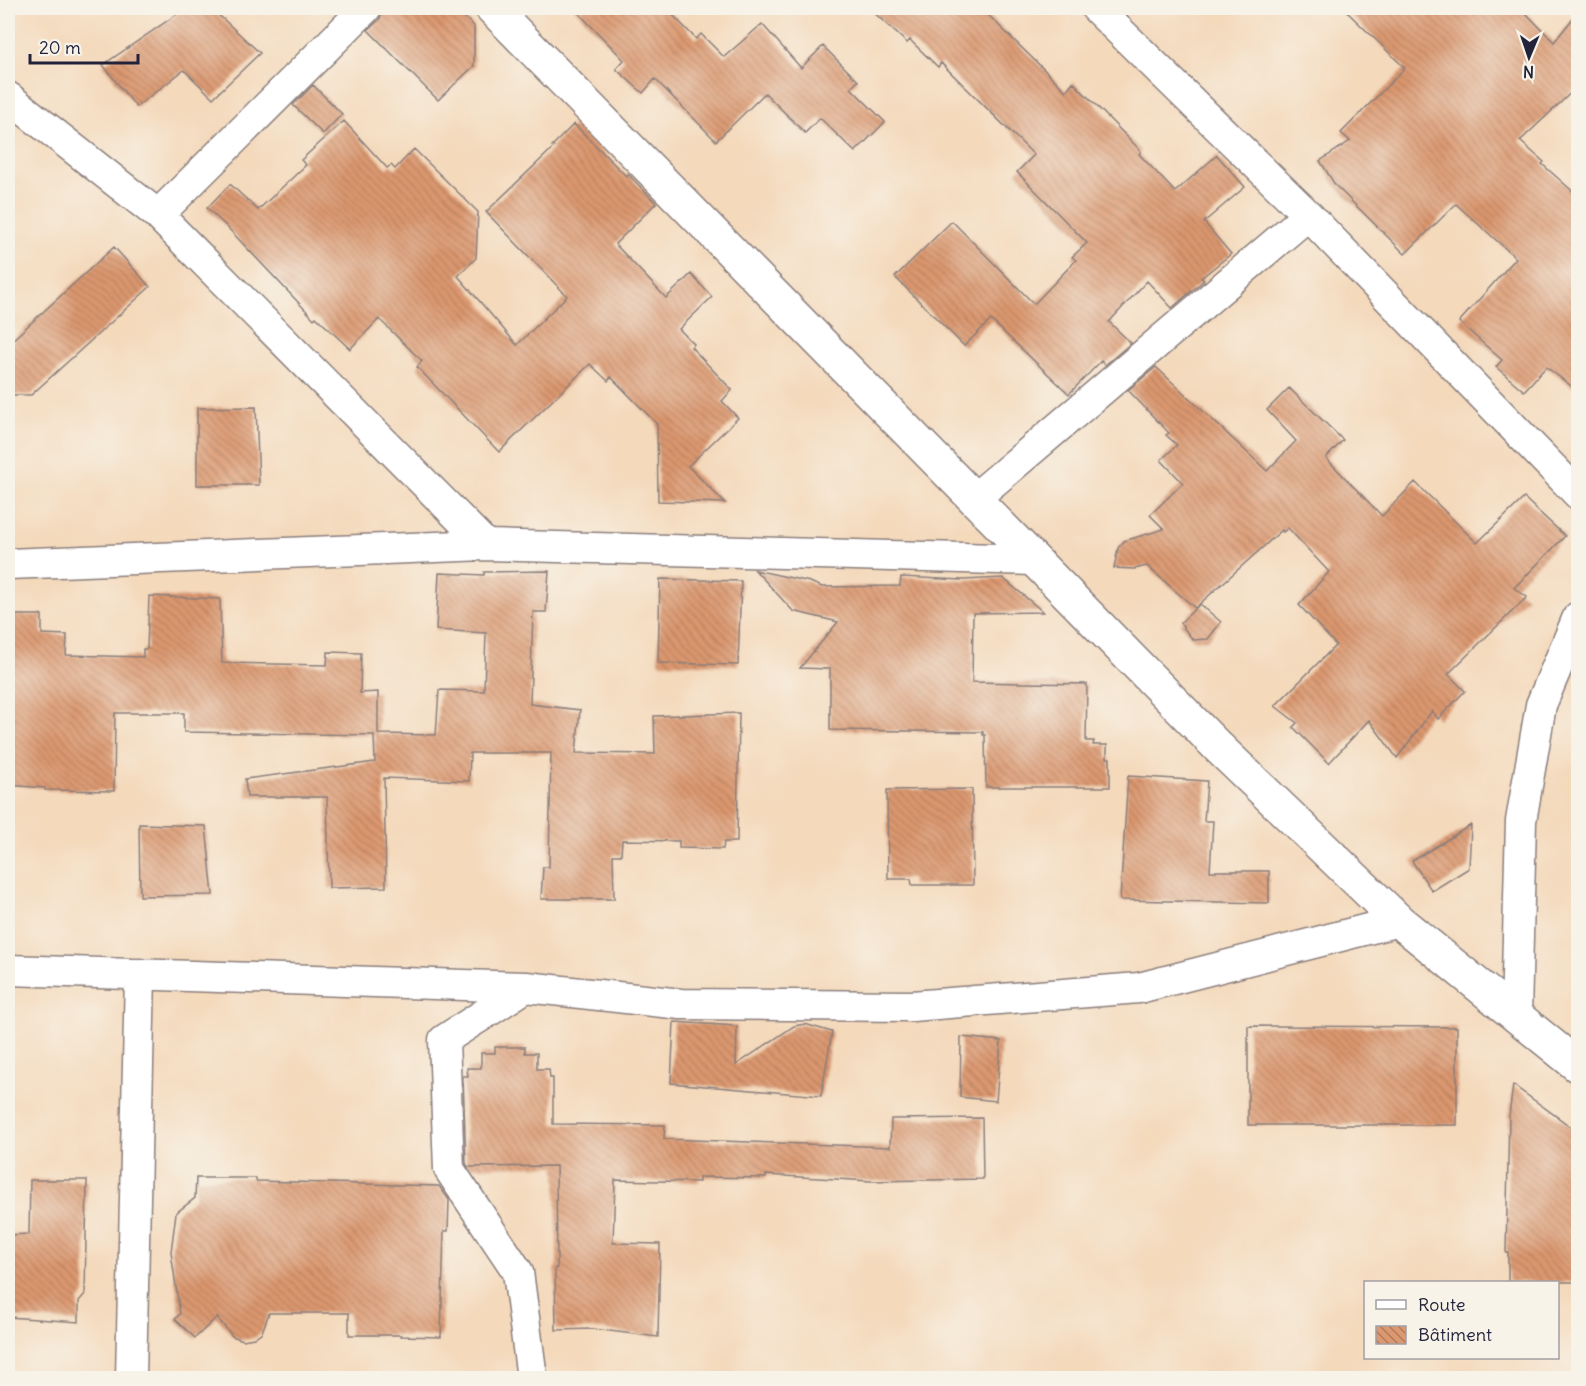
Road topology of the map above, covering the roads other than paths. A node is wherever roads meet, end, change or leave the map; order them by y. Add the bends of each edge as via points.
1 (366, 8) edge
2 (492, 8) edge
3 (1096, 8) edge
4 (8, 97) edge
5 (158, 214) junction
6 (1308, 215) junction
7 (1578, 494) edge
8 (975, 498) junction
9 (486, 545) junction
10 (1034, 560) junction
11 (8, 564) edge
12 (1578, 617) edge
13 (1399, 921) junction
14 (8, 970) edge
15 (140, 974) junction
16 (526, 987) junction
17 (1516, 1014) junction
18 (1578, 1066) edge
19 (131, 1378) edge
20 (532, 1378) edge

1 - 5 street
2 - 8 street
3 - 6 street
4 - 5 street
5 - 9 street
6 - 7 street
6 - 8 street
8 - 10 street
9 - 10 street
9 - 11 street
10 - 13 street via 1218,747
12 - 17 street via 1541,705 1521,821
13 - 16 street via 1139,988 912,1006 681,1004
13 - 17 street
14 - 15 street
15 - 16 street
15 - 19 street
16 - 20 street via 444,1040 449,1169 518,1272
17 - 18 street

